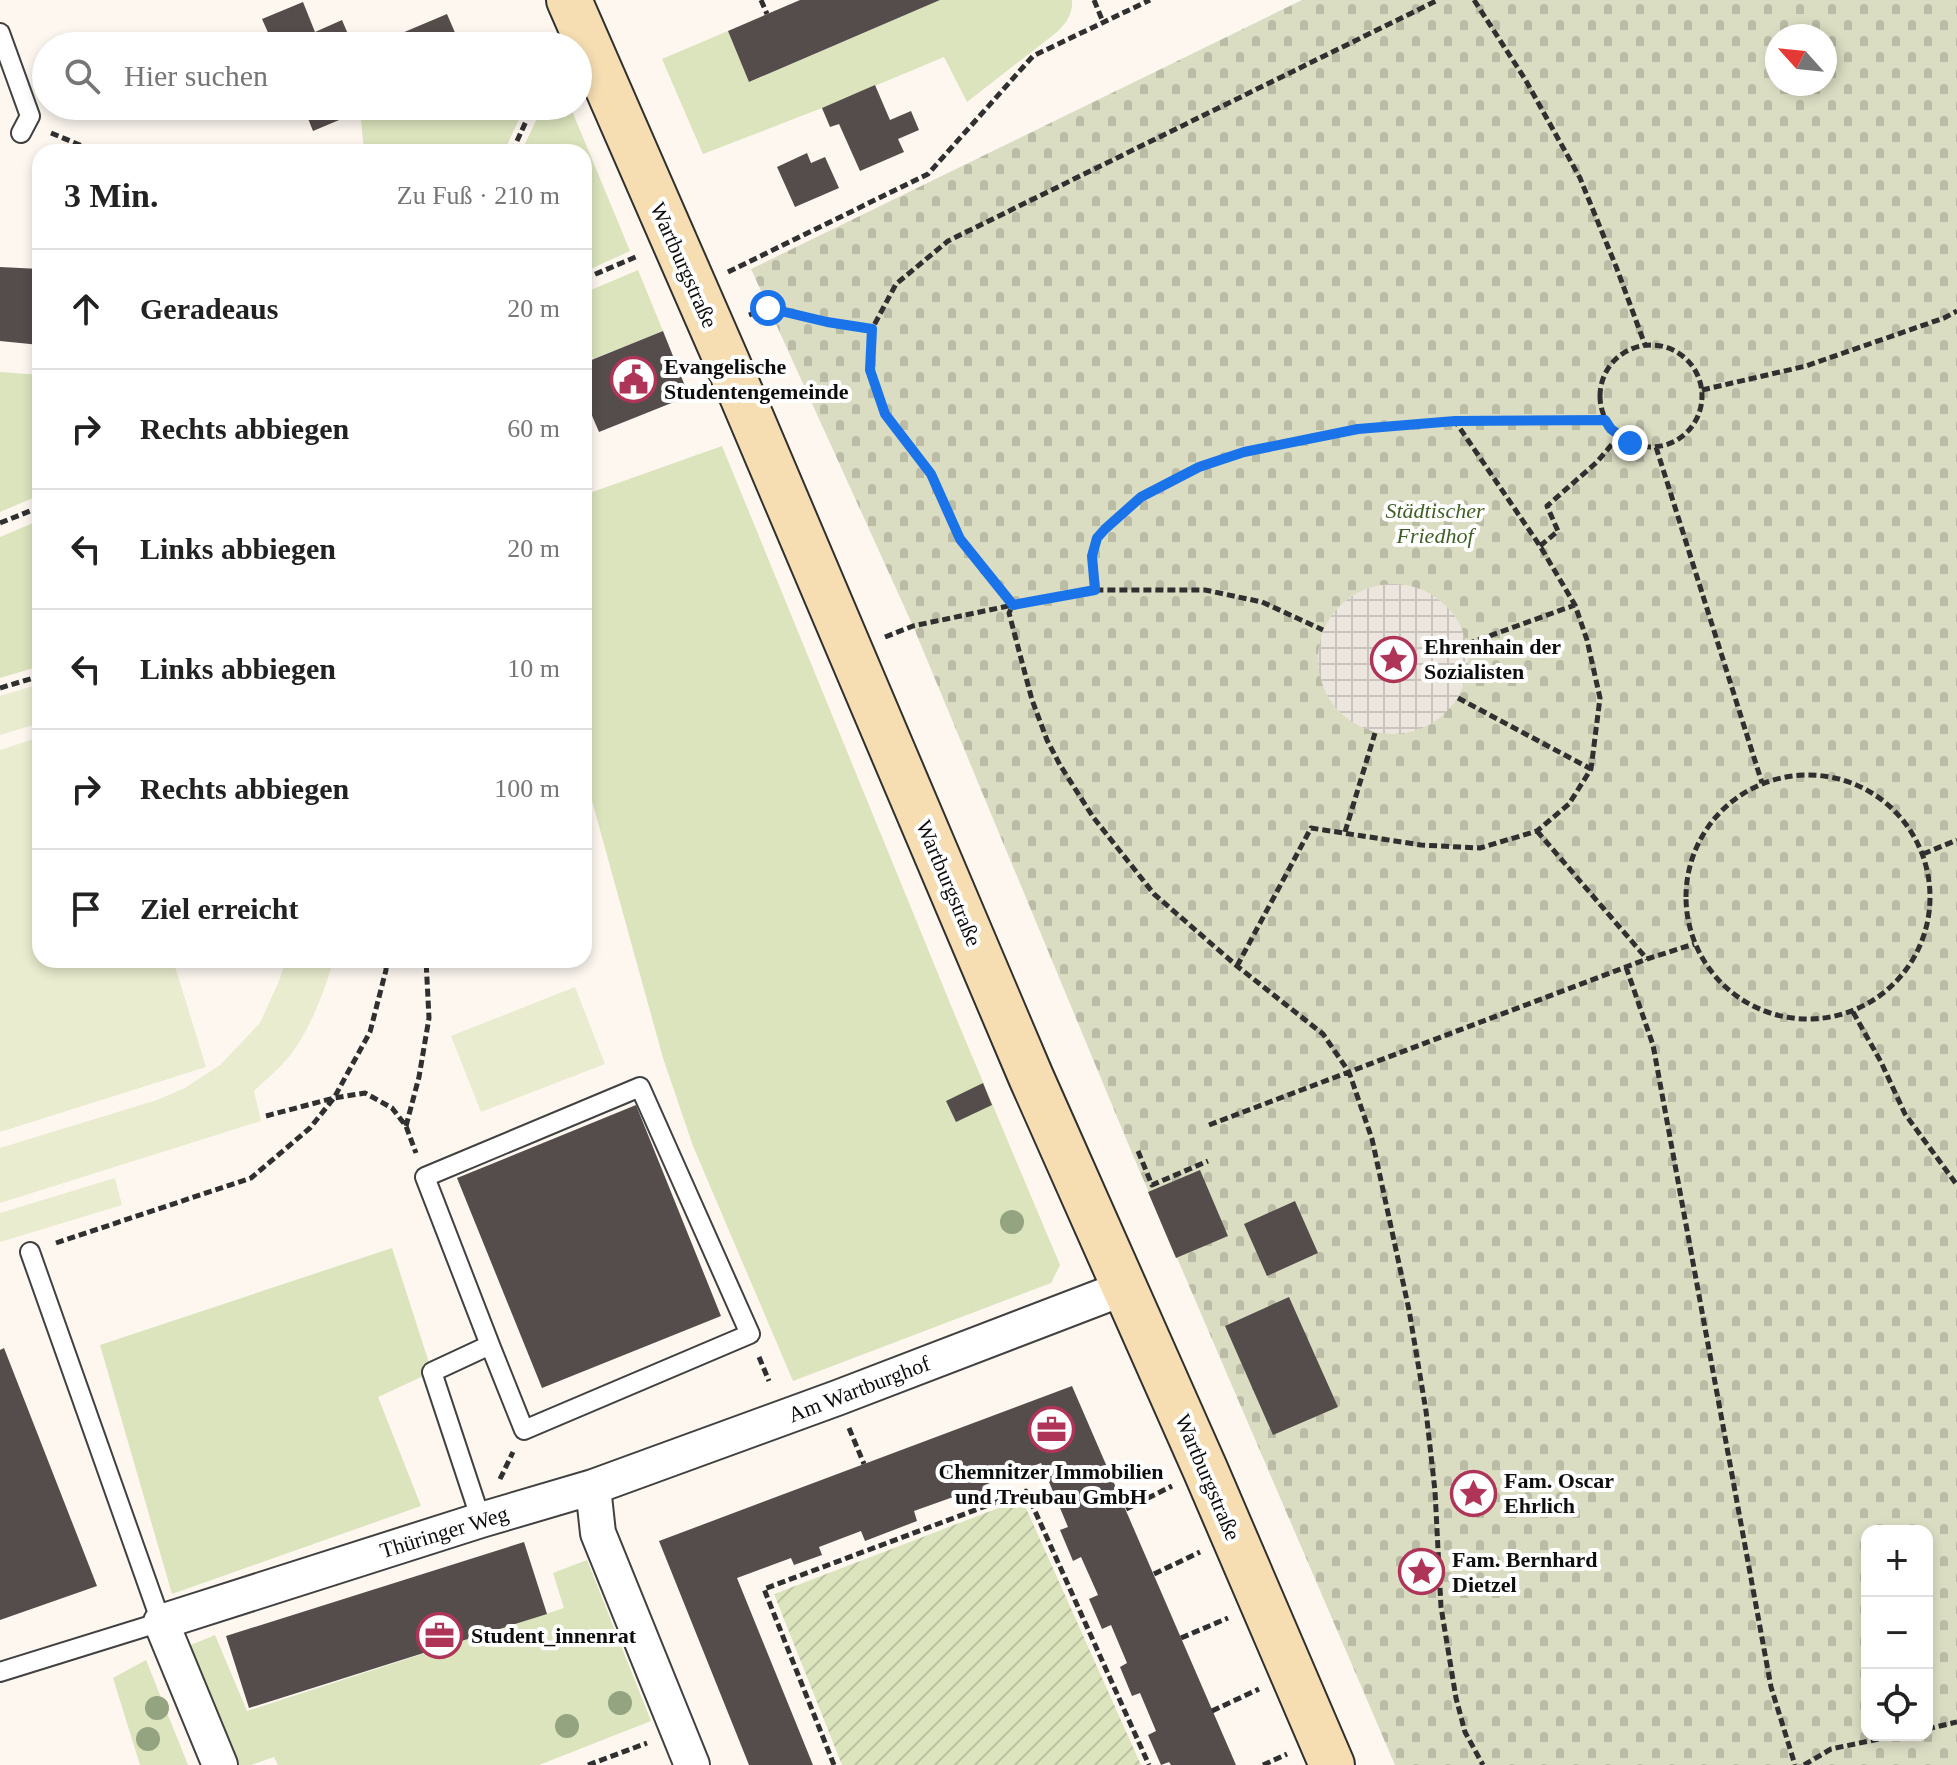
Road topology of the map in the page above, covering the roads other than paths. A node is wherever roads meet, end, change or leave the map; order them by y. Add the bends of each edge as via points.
1 (569, 0) edge
2 (583, 32) edge
3 (0, 33) edge
4 (592, 53) edge
5 (24, 127) road end
6 (30, 1252) road end
7 (1124, 1288) junction
8 (490, 1345) junction
9 (593, 1487) junction
10 (481, 1520) junction
11 (161, 1622) junction
12 (0, 1672) edge
13 (220, 1765) edge
14 (692, 1765) edge
15 (1332, 1765) edge

1 - 2 main road, Wartburgstraße
3 - 5 lane via 30,116
4 - 7 main road, Wartburgstraße
6 - 11 lane
7 - 9 street, Am Wartburghof
7 - 15 main road, Wartburgstraße
8 - 8 lane via 524,1430 750,1334 640,1087 425,1177
8 - 10 lane via 432,1372
9 - 10 street, Thüringer Weg
9 - 14 street via 598,1533
10 - 11 street, Thüringer Weg
11 - 12 lane
11 - 13 street

